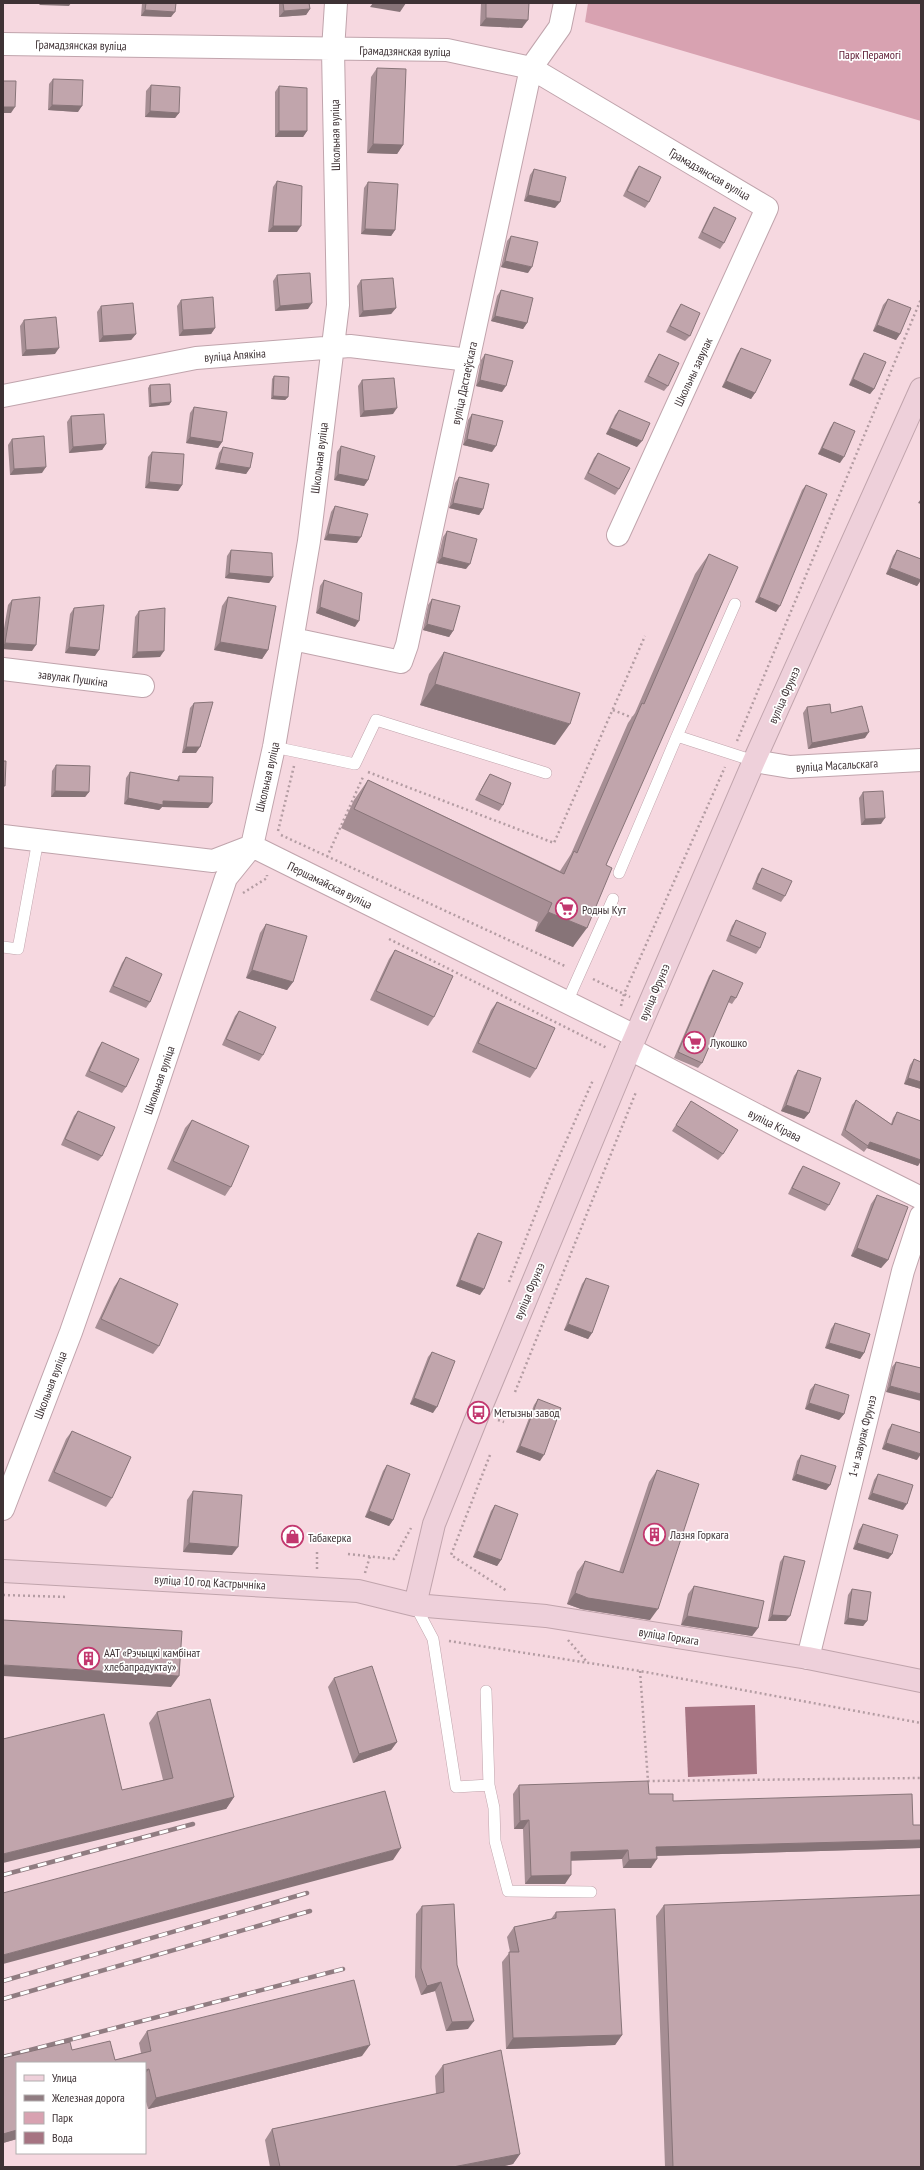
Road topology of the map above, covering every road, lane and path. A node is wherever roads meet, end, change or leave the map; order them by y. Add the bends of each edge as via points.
1 (336, 3) edge
2 (565, 3) edge
3 (3, 44) edge
4 (333, 50) junction
5 (532, 68) junction
6 (767, 208) joint
7 (921, 299) edge
8 (333, 347) junction
9 (469, 360) junction
10 (921, 389) edge
11 (3, 396) edge
12 (618, 536) dead end
13 (736, 604) edge
14 (789, 618) dead end
15 (293, 639) junction
16 (3, 669) edge
17 (143, 686) dead end
18 (613, 710) dead end
19 (634, 718) edge
20 (676, 736) junction
21 (274, 747) junction
22 (921, 760) edge
23 (754, 761) junction
24 (366, 771) dead end
25 (546, 773) dead end
26 (3, 836) edge
27 (253, 838) junction
28 (38, 840) junction
29 (327, 857) junction
30 (618, 873) dead end
31 (267, 878) dead end
32 (274, 881) dead end
33 (613, 898) edge
34 (387, 938) dead end
35 (3, 947) edge
36 (580, 974) junction
37 (624, 994) dead end
38 (567, 1002) junction
39 (633, 1043) junction
40 (607, 1048) dead end
41 (638, 1089) dead end
42 (921, 1198) edge
43 (921, 1216) edge
44 (515, 1392) dead end
45 (490, 1455) dead end
46 (3, 1508) edge
47 (434, 1524) junction
48 (460, 1532) junction
49 (348, 1554) dead end
50 (3, 1571) edge
51 (508, 1592) dead end
52 (415, 1605) junction
53 (433, 1639) junction
54 (567, 1639) dead end
55 (808, 1658) junction
56 (588, 1662) junction
57 (640, 1671) junction
58 (921, 1681) edge
59 (486, 1691) dead end
60 (921, 1723) edge
61 (921, 1778) edge
62 (489, 1785) junction
63 (591, 1892) dead end

1 - 4 street, Школьная вуліца
2 - 5 street, вуліца Дастаеўскага via 560,27
3 - 4 street, Грамадзянская вуліца
4 - 5 street, Грамадзянская вуліца via 447,50
4 - 8 street, Школьная вуліца via 338,305
5 - 6 street, Грамадзянская вуліца
5 - 9 street, вуліца Дастаеўскага
6 - 12 street, Школьны завулак
7 - 14 path via 790,608
8 - 9 street, вуліца Апякіна via 350,346
8 - 11 street, вуліца Апякіна via 196,358
8 - 15 street, Школьная вуліца via 309,541
9 - 15 street, вуліца Дастаеўскага via 407,645 401,662
10 - 23 street, вуліца Фрунзэ
13 - 20 lane
15 - 21 street, Школьная вуліца
16 - 17 street, завулак Пушкіна
18 - 19 path
20 - 23 lane
20 - 30 lane
21 - 25 lane via 355,764 376,720
21 - 27 street, Школьная вуліца
22 - 23 street, вуліца Масальскага via 790,767
23 - 39 street, вуліца Фрунзэ
24 - 29 path
26 - 28 street
27 - 28 street via 214,861
27 - 29 path via 270,830
27 - 38 street, Першамайская вуліца
27 - 46 street, Школьная вуліца via 226,878 148,1112 73,1324
28 - 35 lane via 18,949
29 - 36 path
31 - 32 path
33 - 36 lane
34 - 40 path
36 - 37 path
36 - 38 lane
38 - 39 street, Першамайская вуліца
39 - 42 street, вуліца Кірава via 803,1140
39 - 47 street, вуліца Фрунзэ
41 - 44 path
43 - 55 street, 1-ы завулак Фрунзэ via 903,1271
45 - 48 path
47 - 48 path
47 - 49 path via 415,1519 394,1559
47 - 52 street, вуліца Фрунзэ
48 - 51 path via 451,1555
50 - 52 street, вуліца 10 год Кастрычніка via 337,1589 358,1591
52 - 53 lane
52 - 55 street, вуліца Горкага via 546,1616
53 - 56 path
53 - 62 lane via 456,1787
54 - 56 path
55 - 58 street, вуліца Горкага
56 - 57 path
57 - 60 path
57 - 61 path via 648,1781
59 - 62 lane
62 - 63 lane via 494,1808 495,1841 508,1891

